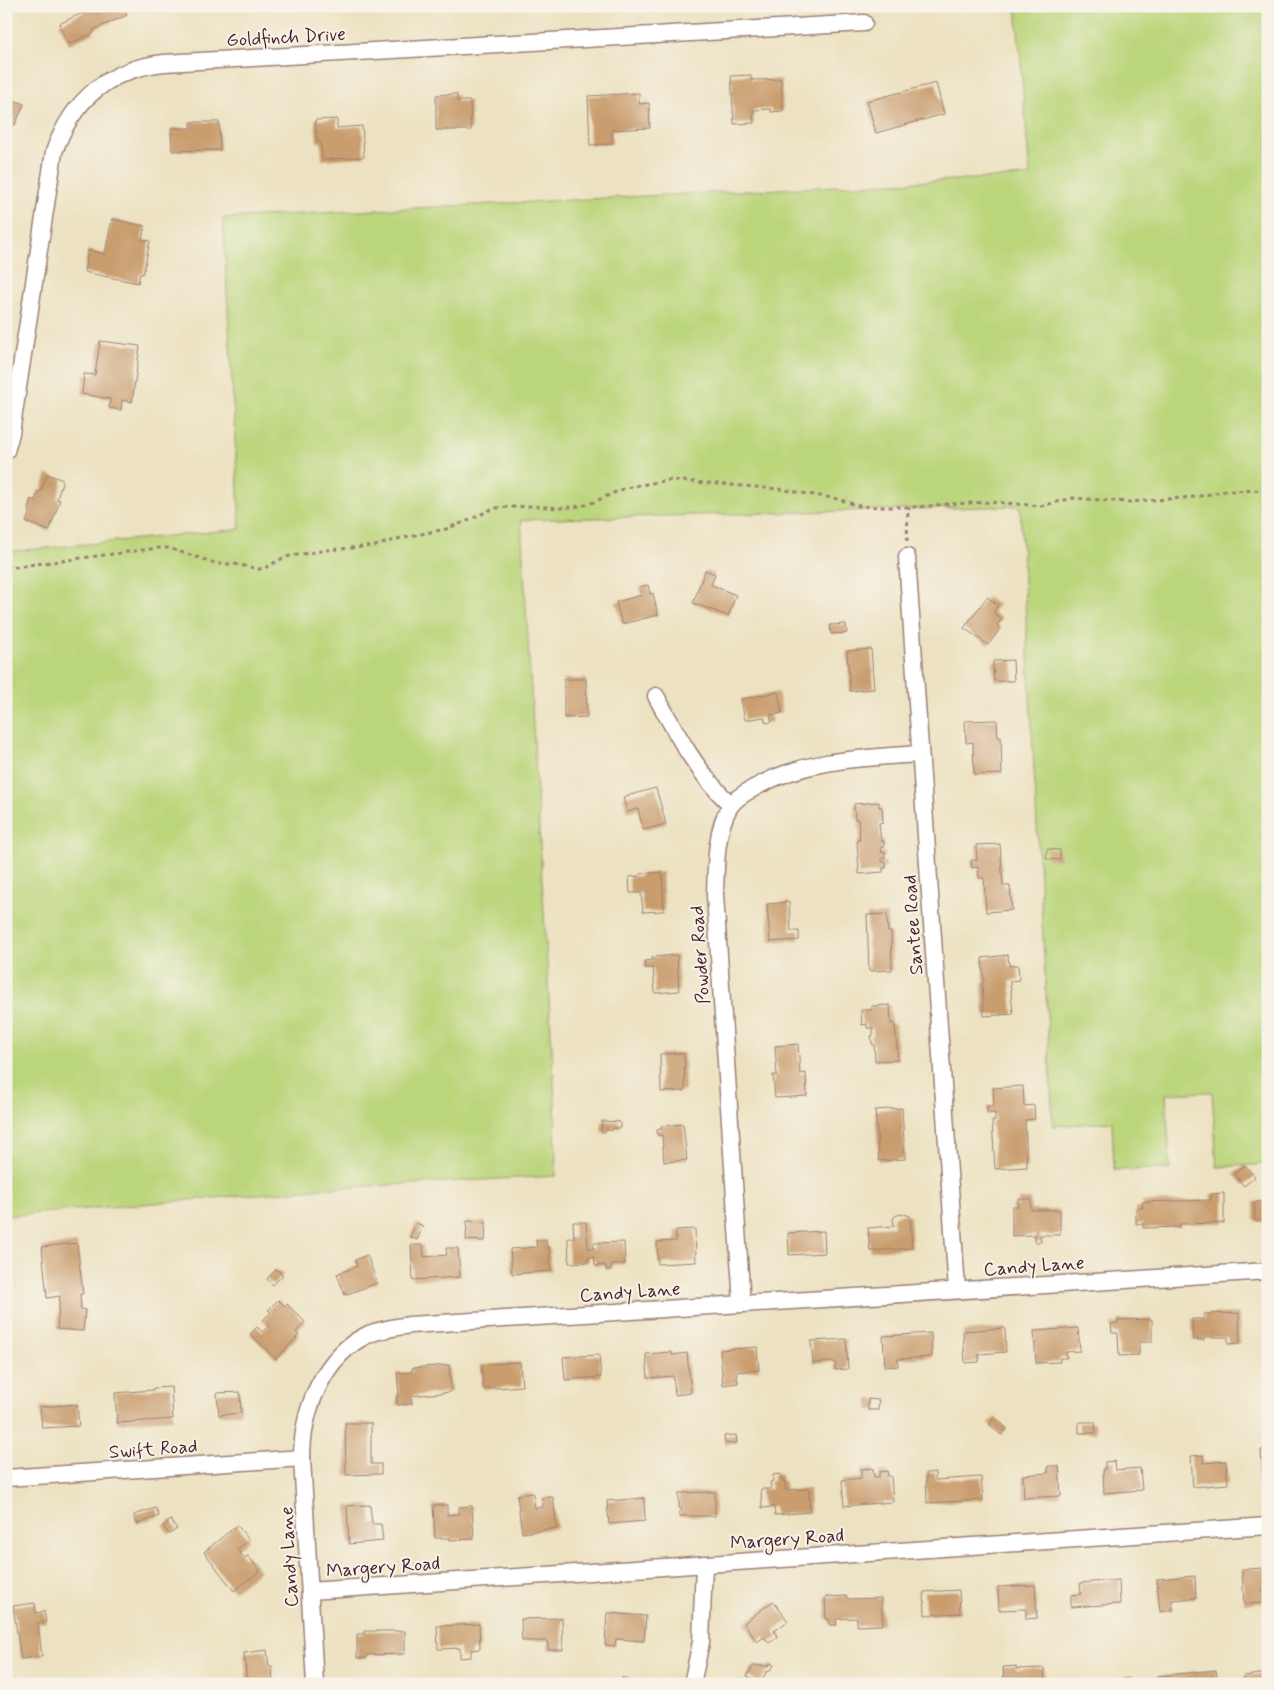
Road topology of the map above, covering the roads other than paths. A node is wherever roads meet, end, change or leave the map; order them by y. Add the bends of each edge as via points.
1 (864, 23) dead end
2 (6, 451) edge
3 (907, 557) road end
4 (656, 696) dead end
5 (920, 754) junction
6 (731, 805) junction
7 (1268, 1271) edge
8 (957, 1290) junction
9 (742, 1304) junction
10 (302, 1458) junction
11 (6, 1478) edge
12 (1268, 1526) edge
13 (704, 1564) junction
14 (310, 1591) junction
15 (315, 1684) edge
16 (692, 1684) edge

1 - 2 street, Goldfinch Drive via 164,63 137,68 112,78 90,94 72,115 54,152
3 - 5 street, Santee Road
4 - 6 street via 700,770
5 - 6 street, Powder Road via 806,766 762,783
5 - 8 street, Santee Road
6 - 9 street, Powder Road via 719,842 715,895
7 - 8 street, Candy Lane
8 - 9 street, Candy Lane
9 - 10 street, Candy Lane via 410,1325 369,1334 352,1344 325,1374 307,1414
10 - 11 street, Swift Road
10 - 14 street, Candy Lane
12 - 13 street, Margery Road
13 - 14 street, Margery Road
13 - 16 street via 701,1642
14 - 15 street, Candy Lane

